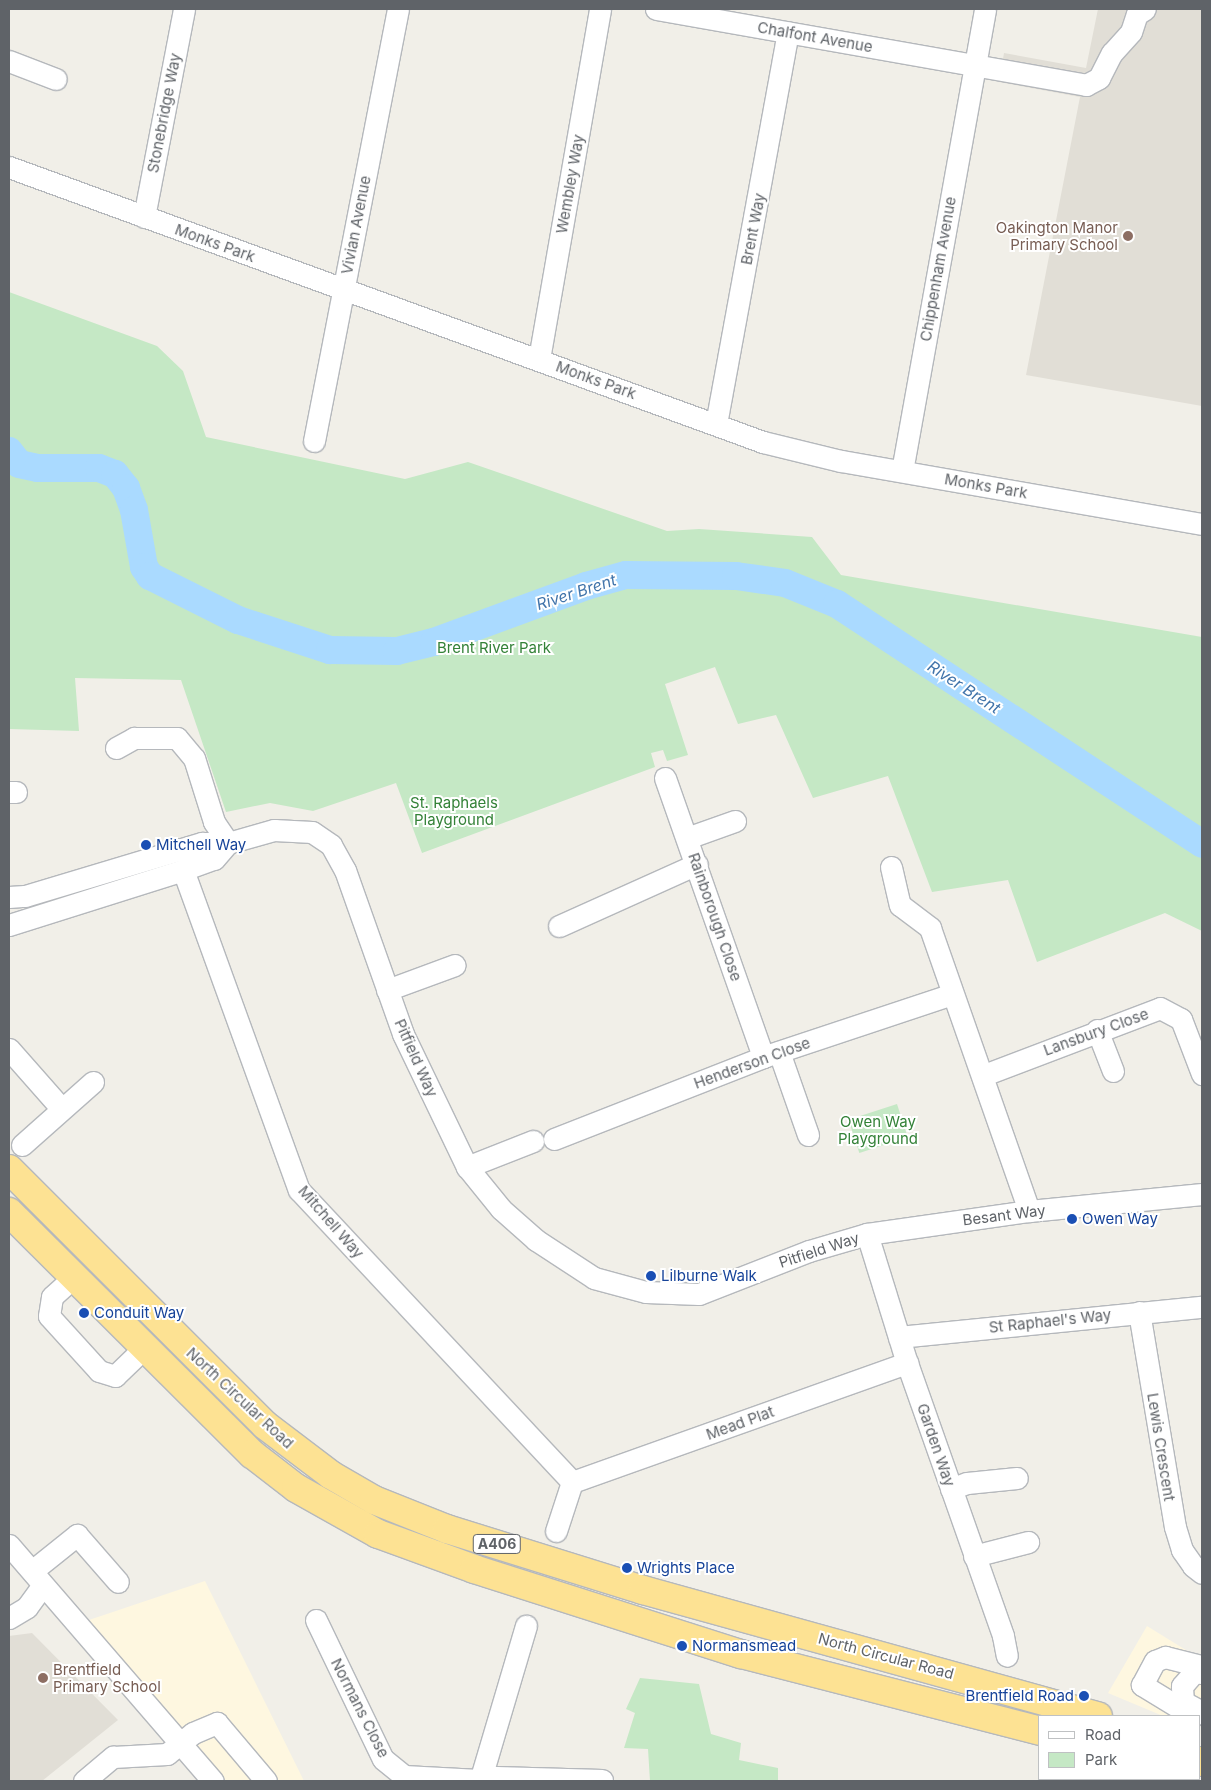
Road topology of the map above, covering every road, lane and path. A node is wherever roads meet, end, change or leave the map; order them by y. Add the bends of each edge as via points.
1 (184, 9) edge
2 (398, 9) edge
3 (600, 9) edge
4 (656, 9) edge
5 (986, 9) edge
6 (1145, 9) edge
7 (788, 33) junction
8 (15, 63) edge
9 (974, 67) junction
10 (56, 79) dead end
11 (9, 167) edge
12 (144, 217) junction
13 (344, 289) junction
14 (539, 360) junction
15 (716, 424) junction
16 (314, 441) dead end
17 (902, 471) junction
18 (1202, 524) edge
19 (116, 748) dead end
20 (665, 778) dead end
21 (735, 821) dead end
22 (687, 838) junction
23 (228, 843) junction
24 (698, 864) junction
25 (891, 867) dead end
26 (183, 870) junction
27 (9, 898) edge
28 (9, 925) edge
29 (558, 926) dead end
30 (455, 966) dead end
31 (387, 990) junction
32 (952, 994) junction
33 (1097, 1030) junction
34 (9, 1049) edge
35 (771, 1054) junction
36 (1113, 1071) dead end
37 (1202, 1074) edge
38 (984, 1075) junction
39 (93, 1082) dead end
40 (61, 1108) junction
41 (808, 1135) dead end
42 (554, 1139) dead end
43 (533, 1141) dead end
44 (22, 1146) dead end
45 (467, 1167) junction
46 (9, 1169) edge
47 (1202, 1194) edge
48 (1029, 1211) junction
49 (9, 1212) edge
50 (866, 1234) junction
51 (75, 1276) junction
52 (1202, 1307) edge
53 (1139, 1312) junction
54 (899, 1337) junction
55 (145, 1347) junction
56 (907, 1363) junction
57 (1017, 1478) dead end
58 (572, 1482) junction
59 (951, 1489) junction
60 (556, 1531) dead end
61 (1028, 1542) dead end
62 (9, 1545) edge
63 (974, 1556) junction
64 (1202, 1572) edge
65 (37, 1578) junction
66 (118, 1582) dead end
67 (9, 1618) edge
68 (316, 1620) dead end
69 (526, 1626) dead end
70 (1006, 1656) dead end
71 (1197, 1673) edge
72 (1094, 1715) edge
73 (1198, 1715) edge
74 (1038, 1731) edge
75 (182, 1744) junction
76 (602, 1780) dead end
77 (84, 1781) edge
78 (213, 1781) edge
79 (266, 1781) edge
80 (480, 1781) edge

1 - 12 street, Stonebridge Way
2 - 13 street, Vivian Avenue
3 - 14 street, Wembley Way
4 - 7 street, Chalfont Avenue
5 - 9 street, Chippenham Avenue
6 - 9 street, Chalfont Avenue via 1137,14 1131,32 1112,52 1099,78 1086,85
7 - 9 street, Chalfont Avenue
7 - 15 street, Brent Way
8 - 10 street
9 - 17 street, Chippenham Avenue
11 - 12 street, Monks Park
12 - 13 street, Monks Park
13 - 14 street, Monks Park
13 - 16 street, Vivian Avenue
14 - 15 street, Monks Park
15 - 17 street, Monks Park via 804,453
17 - 18 street, Monks Park
19 - 23 street via 134,738 177,738 194,758 214,822
20 - 22 street, Rainborough Close
21 - 22 street
22 - 24 street, Rainborough Close
23 - 26 street, Pitfield Way via 214,859
23 - 27 street via 202,843
23 - 31 street, Pitfield Way via 274,830 312,832 331,845 345,870
24 - 29 street
24 - 35 street, Rainborough Close
25 - 32 street via 900,904 930,928
26 - 28 street, Pitfield Way
26 - 58 street, Mitchell Way via 299,1190
30 - 31 street
31 - 45 street, Pitfield Way via 403,1034
32 - 35 street, Henderson Close
32 - 38 street
33 - 36 street
33 - 37 street, Lansbury Close via 1160,1008 1182,1019
33 - 38 street, Lansbury Close
34 - 40 street
35 - 41 street, Rainborough Close
35 - 42 street, Henderson Close
38 - 48 street
39 - 40 street
40 - 44 street
43 - 45 street
45 - 50 street, Pitfield Way via 501,1209 536,1240 594,1278 646,1292 699,1294 810,1251
46 - 72 highway, North Circular Road / A406 via 265,1425 311,1462 374,1500 447,1529 643,1590
47 - 48 street, Besant Way
48 - 50 street, Besant Way
49 - 51 highway, North Circular Road / A406
50 - 54 street, Garden Way
51 - 55 highway, North Circular Road / A406
51 - 55 street via 52,1298 48,1307 54,1326 106,1376 123,1371
52 - 53 street, St Raphael's Way
53 - 54 street, St Raphael's Way
53 - 64 street, Lewis Crescent via 1175,1527 1182,1550 1193,1566
54 - 56 street, Garden Way
55 - 74 highway, North Circular Road / A406 via 252,1454 296,1488 378,1534 441,1558 741,1654
56 - 58 street, Mead Plat
56 - 59 street, Garden Way
57 - 59 street via 967,1483
58 - 60 street
59 - 63 street, Garden Way
61 - 63 street
62 - 65 street
63 - 70 street, Garden Way
65 - 66 street via 77,1535
65 - 67 street via 26,1607
65 - 75 street
68 - 80 street, Normans Close via 383,1758 404,1776
69 - 80 street
71 - 73 street
71 - 73 street via 1165,1657 1155,1661 1142,1685
75 - 77 street via 167,1754 112,1758
75 - 78 street
75 - 79 street via 193,1733 217,1723
76 - 80 street, Normans Close via 496,1777

